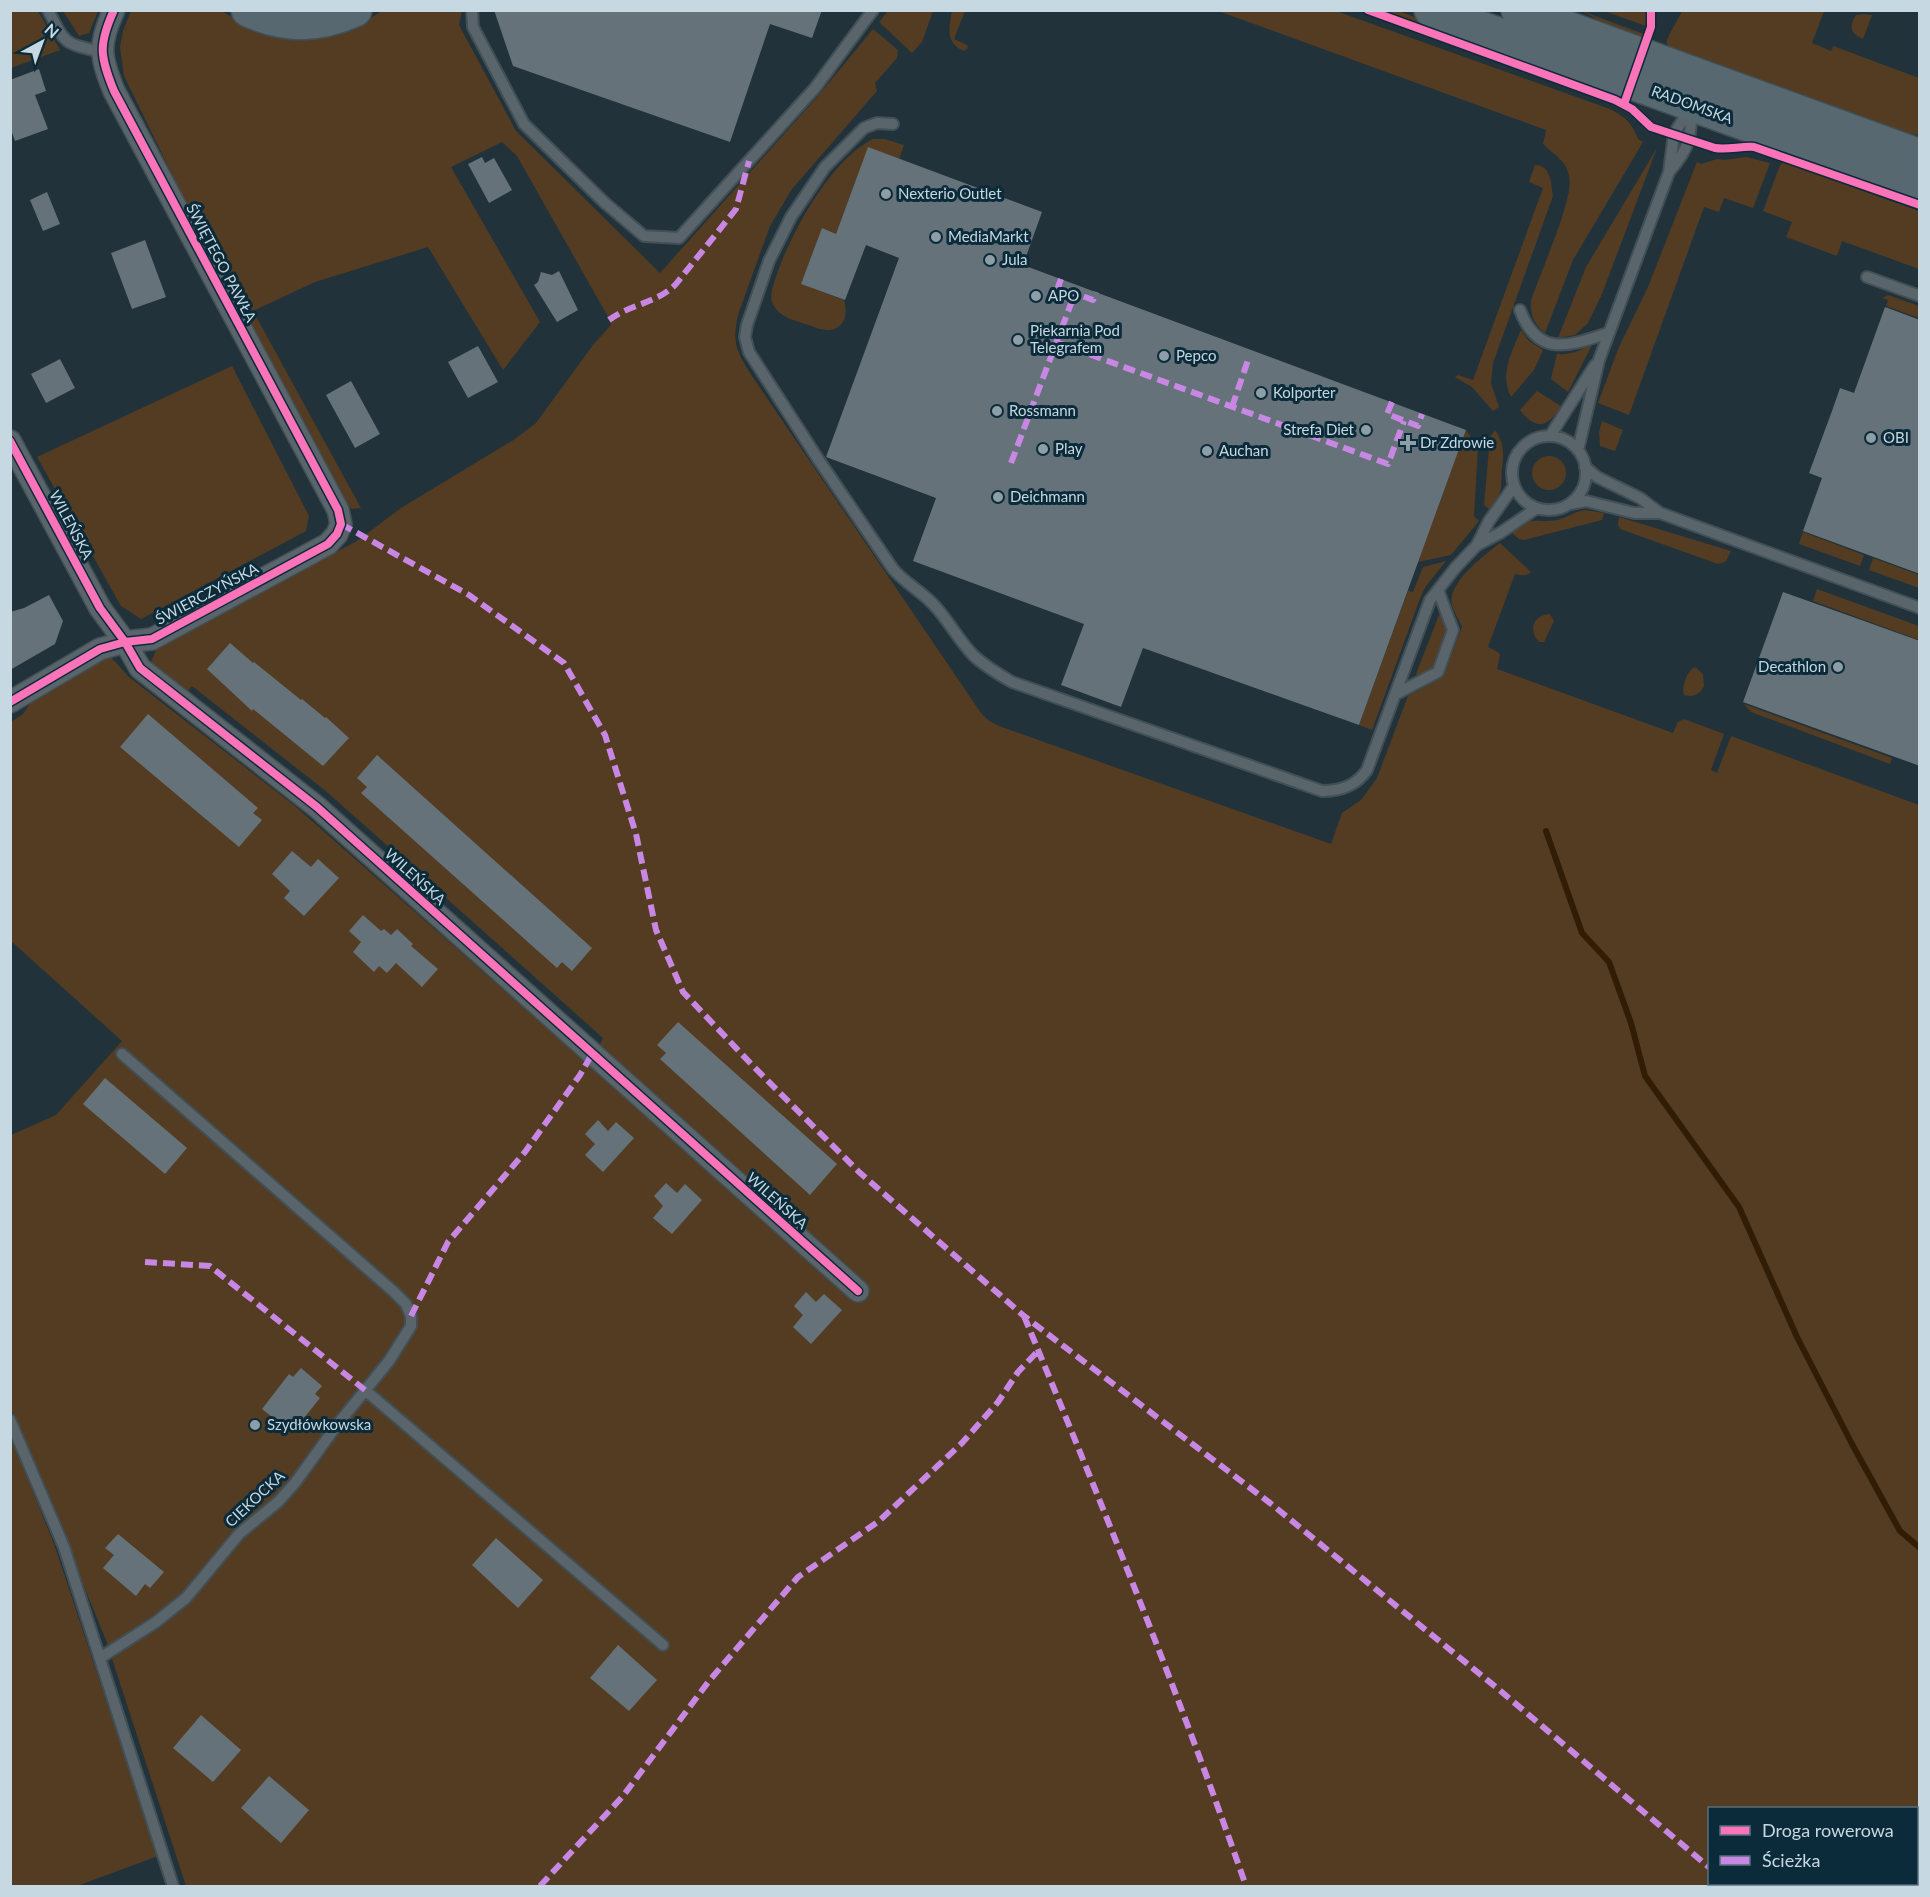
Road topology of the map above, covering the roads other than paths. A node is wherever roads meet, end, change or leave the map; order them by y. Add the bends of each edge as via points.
1 (48, 10) edge
2 (114, 10) edge
3 (248, 10) edge
4 (355, 10) edge
5 (472, 10) edge
6 (873, 10) edge
7 (1431, 10) edge
8 (1518, 10) edge
9 (102, 52) junction
10 (1697, 91) junction
11 (892, 124) dead end
12 (1920, 156) edge
13 (1669, 172) junction
14 (1920, 187) edge
15 (1868, 277) dead end
16 (1920, 296) edge
17 (1520, 310) dead end
18 (1608, 333) junction
19 (1599, 360) junction
20 (1550, 436) junction
21 (10, 441) edge
22 (1578, 450) junction
23 (1585, 467) junction
24 (1515, 486) junction
25 (1568, 504) junction
26 (1537, 508) junction
27 (1660, 513) junction
28 (341, 524) joint
29 (1477, 545) junction
30 (1438, 590) junction
31 (1920, 608) edge
32 (125, 642) junction
33 (1396, 694) junction
34 (10, 702) edge
35 (122, 1054) dead end
36 (858, 1291) dead end
37 (365, 1390) junction
38 (10, 1420) edge
39 (663, 1645) dead end
40 (100, 1658) junction
41 (173, 1887) edge

1 - 9 lane via 63,40
2 - 9 street
3 - 4 main road via 292,24 322,22
5 - 6 lane via 474,27 524,124 605,204 644,236 680,238 815,88
7 - 10 main road, RADOMSKA
8 - 10 main road, RADOMSKA
9 - 28 street, ŚWIĘTEGO PAWŁA via 114,91 338,510
10 - 12 main road, RADOMSKA
10 - 13 lane via 1674,134
10 - 13 lane via 1690,140
10 - 14 main road, RADOMSKA
11 - 33 lane via 877,123 864,128 819,175 791,217 769,261 745,337 749,352 818,459 902,579 922,592 973,654 1012,682 1322,791 1337,791 1361,780
13 - 18 lane
15 - 16 lane
17 - 18 lane via 1535,337 1550,344 1573,344
18 - 19 lane
19 - 20 lane
19 - 22 lane
20 - 22 lane via 1566,440
20 - 24 lane via 1531,440 1520,450 1512,471
21 - 32 street, WILEŃSKA via 100,608
22 - 23 lane
23 - 25 lane via 1584,486
23 - 27 lane
24 - 26 lane via 1523,500
24 - 29 lane
25 - 26 lane via 1553,509
25 - 27 lane via 1586,501 1634,513
26 - 29 lane
27 - 31 lane
28 - 32 street, ŚWIERCZYŃSKA via 328,544 288,567 152,639
29 - 30 lane
30 - 33 lane via 1430,600
30 - 33 lane via 1453,630 1438,672
32 - 34 street, ŚWIERCZYŃSKA via 100,650
32 - 36 street, WILEŃSKA via 140,669 317,807
35 - 37 lane, CIEKOCKA via 406,1304 411,1326
37 - 39 lane
37 - 40 lane, CIEKOCKA via 295,1484 239,1534 186,1598
38 - 40 lane via 64,1547
40 - 41 lane

